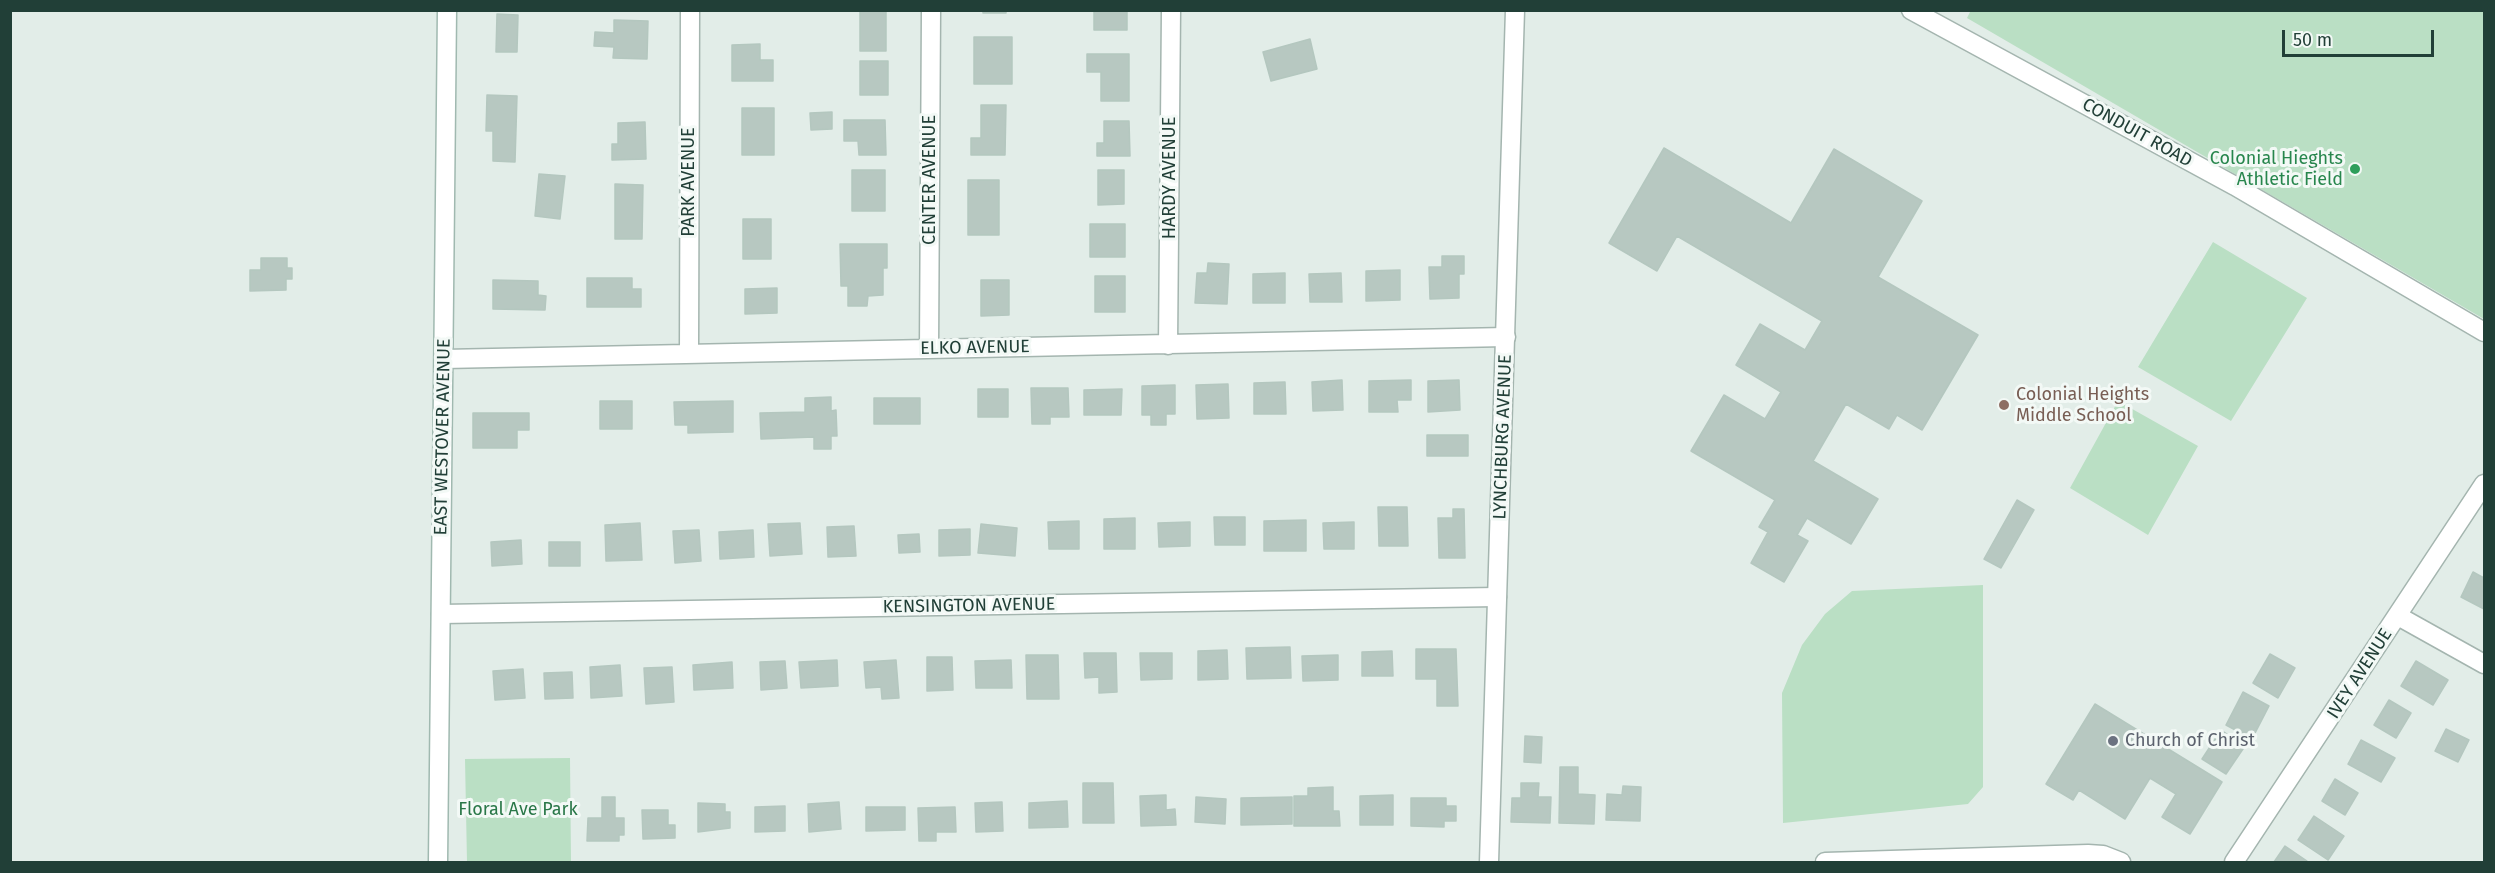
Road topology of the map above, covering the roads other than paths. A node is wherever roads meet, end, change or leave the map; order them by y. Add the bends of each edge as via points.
1 (447, 10) edge
2 (690, 10) edge
3 (931, 10) edge
4 (1171, 10) edge
5 (1515, 10) edge
6 (1911, 10) edge
7 (2484, 332) edge
8 (1506, 337) junction
9 (1168, 345) junction
10 (929, 349) junction
11 (689, 354) junction
12 (444, 359) junction
13 (2484, 484) edge
14 (1497, 597) junction
15 (441, 614) junction
16 (2398, 616) junction
17 (2484, 664) edge
18 (1929, 861) edge
19 (438, 862) edge
20 (1489, 862) edge
21 (1825, 862) edge
22 (2121, 862) edge
23 (2234, 862) edge

1 - 12 street, EAST WESTOVER AVENUE
2 - 11 street, PARK AVENUE
3 - 10 street, CENTER AVENUE
4 - 9 street, HARDY AVENUE
5 - 8 street, LYNCHBURG AVENUE
6 - 7 street, CONDUIT ROAD via 2235,186
8 - 9 street, ELKO AVENUE
8 - 14 street, LYNCHBURG AVENUE
9 - 10 street, ELKO AVENUE
10 - 11 street, ELKO AVENUE
11 - 12 street, ELKO AVENUE
12 - 15 street, EAST WESTOVER AVENUE
13 - 16 street, IVEY AVENUE
14 - 15 street, KENSINGTON AVENUE
14 - 20 street, LYNCHBURG AVENUE
15 - 19 street, EAST WESTOVER AVENUE
16 - 17 street
16 - 23 street, IVEY AVENUE
18 - 21 street
18 - 22 street via 2054,854 2103,855

